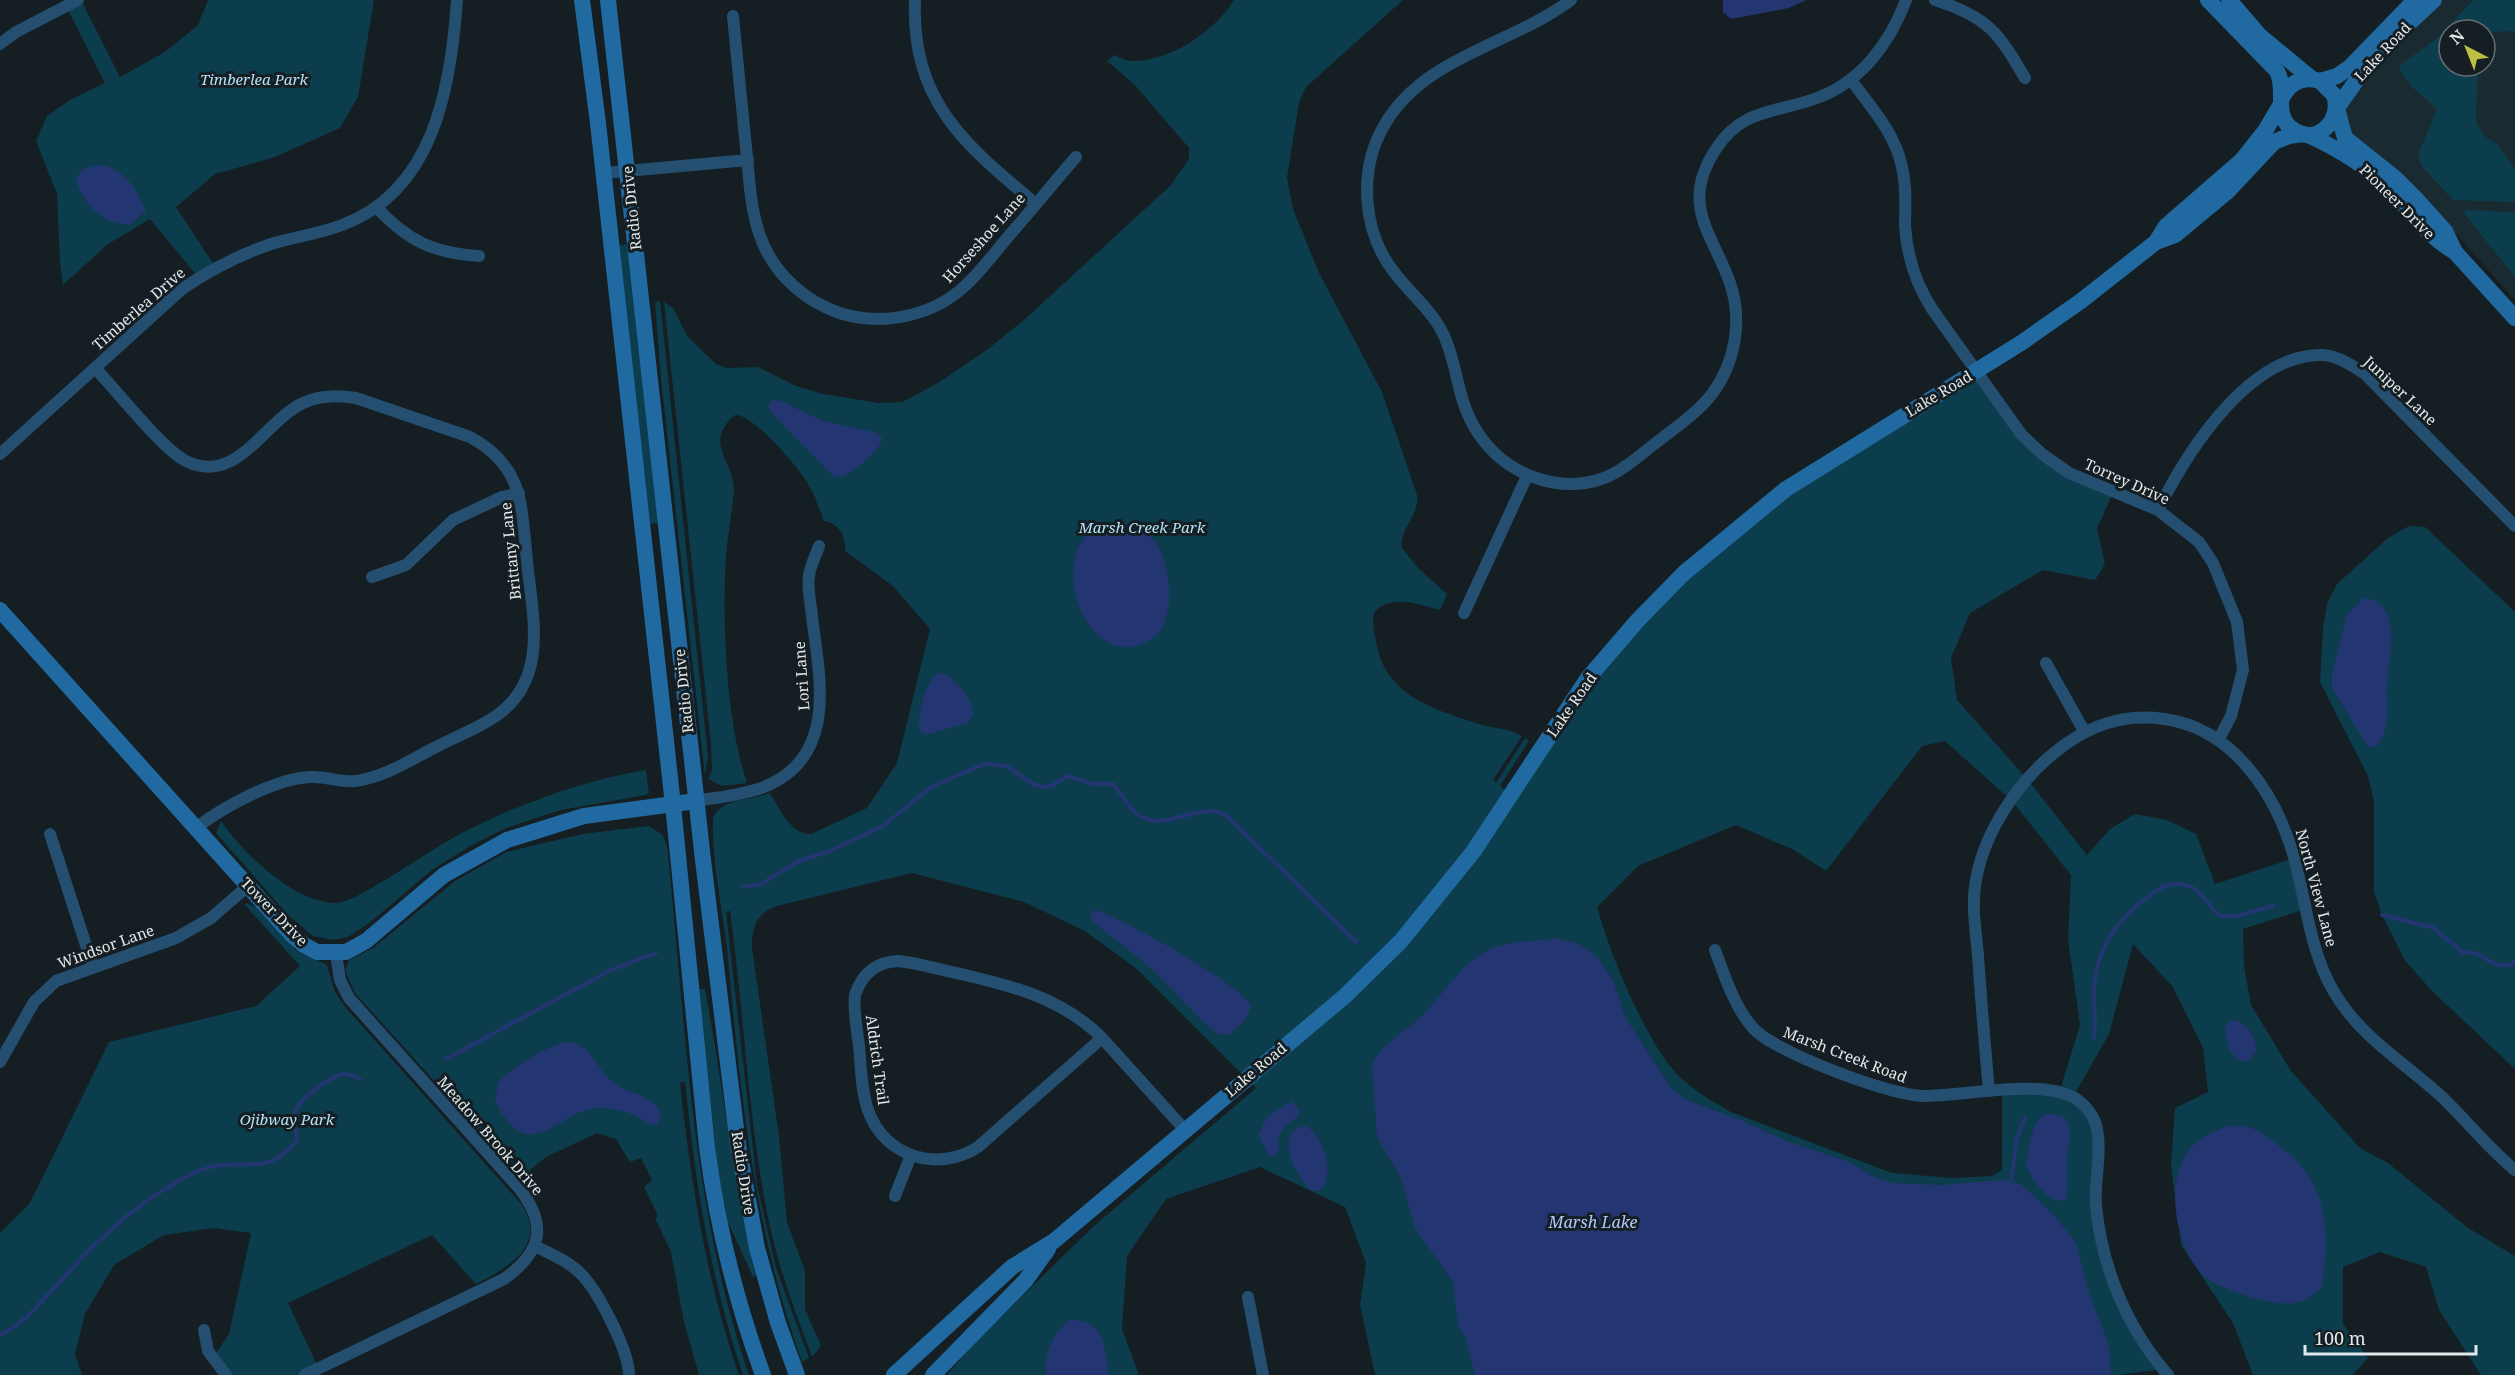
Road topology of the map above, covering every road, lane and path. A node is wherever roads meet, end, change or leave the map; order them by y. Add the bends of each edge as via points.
1 (78, 0) edge
2 (457, 0) edge
3 (582, 0) edge
4 (609, 0) edge
5 (915, 0) edge
6 (1570, 0) edge
7 (1906, 0) edge
8 (1935, 0) edge
9 (2208, 0) edge
10 (2229, 0) edge
11 (2415, 0) edge
12 (2434, 0) edge
13 (733, 16) dead end
14 (0, 44) edge
15 (2025, 78) dead end
16 (1851, 80) junction
17 (2316, 80) junction
18 (2282, 101) junction
19 (2337, 108) junction
20 (2306, 135) junction
21 (1076, 157) dead end
22 (748, 160) junction
23 (628, 171) junction
24 (604, 173) junction
25 (1036, 204) junction
26 (376, 207) junction
27 (2156, 242) junction
28 (2455, 252) junction
29 (479, 256) dead end
30 (2515, 318) edge
31 (95, 368) junction
32 (1976, 371) junction
33 (0, 454) edge
34 (1527, 476) junction
35 (519, 493) junction
36 (2158, 510) junction
37 (2515, 526) edge
38 (819, 546) dead end
39 (372, 577) dead end
40 (0, 609) edge
41 (1464, 613) dead end
42 (2046, 663) dead end
43 (2084, 731) junction
44 (2219, 739) junction
45 (696, 801) junction
46 (673, 805) junction
47 (196, 828) junction
48 (50, 834) dead end
49 (248, 886) junction
50 (1715, 950) dead end
51 (336, 954) junction
52 (93, 967) junction
53 (1102, 1038) junction
54 (0, 1062) edge
55 (1989, 1091) junction
56 (1185, 1130) junction
57 (911, 1155) junction
58 (2515, 1170) edge
59 (895, 1196) dead end
60 (1054, 1241) junction
61 (535, 1246) junction
62 (1248, 1297) dead end
63 (204, 1330) dead end
64 (932, 1340) junction
65 (796, 1374) edge
66 (226, 1375) edge
67 (305, 1375) edge
68 (629, 1375) edge
69 (763, 1375) edge
70 (885, 1375) edge
71 (894, 1375) edge
72 (933, 1375) edge
73 (1263, 1375) edge
74 (2168, 1375) edge

1 - 14 street
2 - 26 street, Timberlea Drive via 436,127 418,164
3 - 24 street, Radio Drive
4 - 23 street, Radio Drive
5 - 25 street via 915,26 924,75 943,111 969,147
6 - 34 street via 1426,79 1400,101 1370,156 1367,182 1368,211 1377,245 1393,272 1435,321 1447,343 1458,391 1472,422 1493,451
7 - 16 street via 1884,44
8 - 15 street via 1966,11 1987,24
9 - 18 street via 2277,72
10 - 17 street via 2260,36
11 - 17 street, Lake Road via 2350,67 2337,76
12 - 19 street, Lake Road via 2373,57
13 - 22 street, Horseshoe Lane
16 - 32 street, Torrey Drive via 1887,129 1901,160 1906,185 1907,243 1917,281
16 - 34 street via 1815,99 1752,116 1725,136 1708,162 1701,212 1704,228 1730,282 1737,322 1732,357 1723,378 1702,406 1605,478 1567,484
17 - 18 street via 2291,85
17 - 19 street via 2331,89
18 - 20 street via 2282,116 2288,126
18 - 27 street, Lake Road via 2250,151 2166,226
19 - 20 street via 2328,127
19 - 28 street, Pioneer Drive via 2345,138 2406,190 2445,231
20 - 27 street, Lake Road via 2271,144 2215,202 2175,235
20 - 28 street, Pioneer Drive via 2366,169 2435,240
21 - 25 street, Horseshoe Lane
22 - 23 street
22 - 25 street, Horseshoe Lane via 759,232 775,266 809,300 858,318 904,317 949,298 966,285
23 - 24 street
23 - 45 street, Radio Drive
24 - 46 street, Radio Drive
26 - 29 street via 390,222 427,245 447,254
26 - 31 street, Timberlea Drive via 343,225 253,250 207,273 164,304
27 - 32 street, Lake Road via 2081,301
28 - 30 street, Pioneer Drive
31 - 33 street, Timberlea Drive
31 - 35 street, Brittany Lane via 172,452 194,464 230,463 302,404 327,396 343,396 483,445 506,466
32 - 36 street, Torrey Drive via 2022,434 2042,454 2068,473
32 - 56 street, Lake Road via 1786,489 1684,573 1588,678 1473,852 1401,941 1345,996
34 - 41 street
35 - 39 street via 502,496 453,520 406,565
35 - 47 street, Brittany Lane via 534,652 526,681 508,706 487,722 381,775 356,781 312,777 286,782 225,808
36 - 37 street, Juniper Lane via 2191,450 2224,410 2275,366 2296,358 2323,355 2365,374
36 - 44 street, Torrey Drive via 2199,542 2213,563 2238,622 2243,670 2231,716
38 - 45 street, Lori Lane via 808,579 821,692 813,739 794,766 769,785
40 - 47 street, Tower Drive
42 - 43 street
43 - 44 street, North View Lane via 2124,717 2147,716 2196,728
43 - 55 street, North View Lane via 2047,759 2023,786 1995,827 1979,865 1974,901
44 - 58 street, North View Lane via 2255,776 2283,826 2322,965 2349,1016 2383,1050 2440,1095
45 - 46 street
45 - 65 street, Radio Drive via 746,1197 763,1273
46 - 51 street via 574,818 507,840 435,882 359,945
46 - 69 street, Radio Drive via 712,1181 731,1275
47 - 49 street, Tower Drive
48 - 52 street
49 - 51 street, Tower Drive via 301,943 317,952
49 - 52 street, Windsor Lane via 211,918 176,938
50 - 55 street, Marsh Creek Road via 1745,1018 1780,1048 1905,1095
51 - 61 street, Meadow Brook Drive via 340,980 351,1000 528,1200 536,1214
52 - 54 street, Windsor Lane via 67,976 44,991 27,1012
53 - 56 street, Aldrich Trail
53 - 57 street, Aldrich Trail via 971,1152 943,1160
53 - 57 street, Aldrich Trail via 1063,1007 1026,990 904,962 877,966 862,979 855,1000 865,1099 880,1132
55 - 74 street, Marsh Creek Road via 2059,1093 2073,1097 2092,1116 2098,1139 2096,1206 2107,1265 2132,1324
56 - 60 street, Lake Road
57 - 59 street
60 - 64 street, Lake Road via 1012,1267
60 - 72 street, Lake Road via 1025,1281
61 - 67 street via 523,1266 504,1279
61 - 68 street via 569,1264 590,1286 626,1349
62 - 73 street
63 - 66 street via 208,1351
64 - 70 street
64 - 71 street, Lake Road

